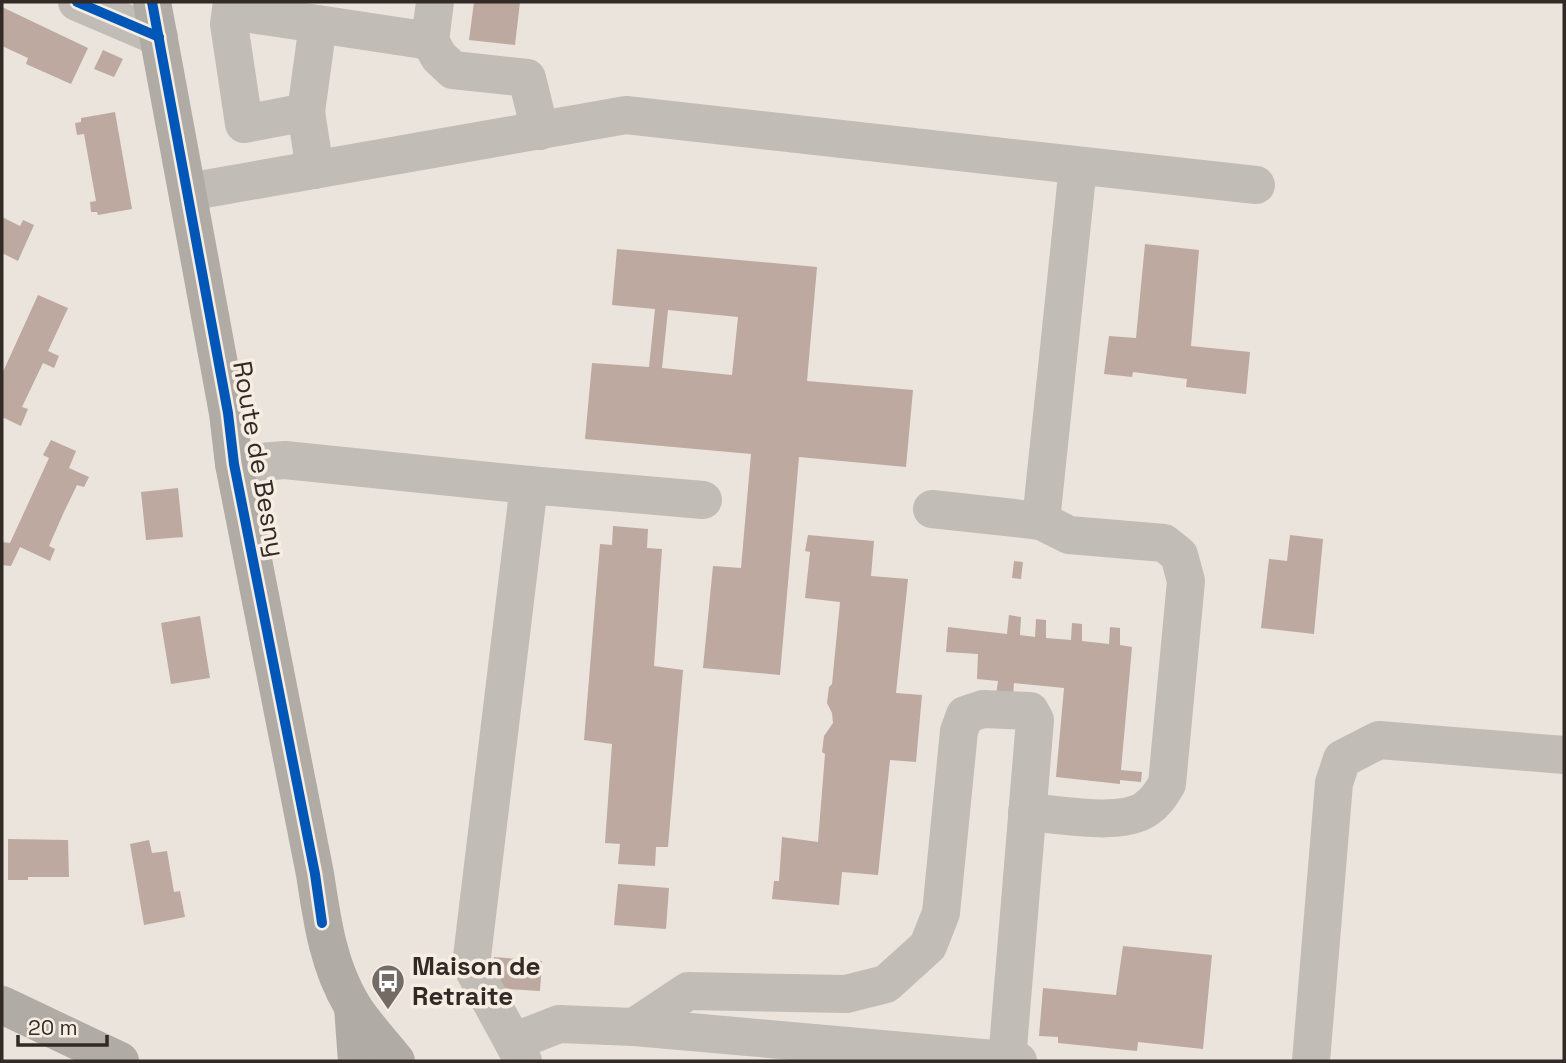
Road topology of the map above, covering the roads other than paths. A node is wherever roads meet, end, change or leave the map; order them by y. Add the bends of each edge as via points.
1 (77, 2) edge
2 (435, 2) edge
3 (232, 6) edge
4 (155, 20) edge
5 (318, 24) junction
6 (430, 41) junction
7 (306, 112) junction
8 (540, 131) junction
9 (1079, 166) junction
10 (315, 170) junction
11 (1256, 186) dead end
12 (188, 192) junction
13 (234, 464) junction
14 (529, 485) junction
15 (703, 500) dead end
16 (932, 509) dead end
17 (1041, 522) junction
18 (1564, 755) edge
19 (1027, 812) junction
20 (2, 1005) edge
21 (353, 1007) junction
22 (634, 1027) junction
23 (518, 1052) edge
24 (867, 1054) edge
25 (120, 1061) edge
26 (357, 1061) edge
27 (396, 1061) edge
28 (1012, 1061) edge
29 (1311, 1061) edge

1 - 4 street
2 - 6 street
3 - 5 street
3 - 7 street via 229,23 244,124
4 - 12 main road, Route de Besny
5 - 6 street
5 - 7 street
6 - 8 street via 453,71 527,78
7 - 10 street
8 - 9 street via 626,115
8 - 10 street
9 - 11 street
9 - 17 street
10 - 12 street
12 - 13 main road, Route de Besny
13 - 14 street via 285,460
13 - 21 main road, Route de Besny via 322,923 331,961
14 - 15 street
14 - 23 street via 471,965
16 - 17 street
17 - 19 street via 1069,535 1164,543 1179,555 1186,581 1167,784 1159,798 1144,811 1115,819
18 - 29 street via 1379,740 1342,759 1334,783
19 - 22 street via 1035,720 1030,711 983,709 965,715 959,730 941,913 928,946 886,984 846,994 688,991
19 - 28 street
20 - 25 main road
21 - 26 main road
21 - 27 main road, Route de Besny
22 - 23 street via 559,1024
22 - 24 street
24 - 28 street

